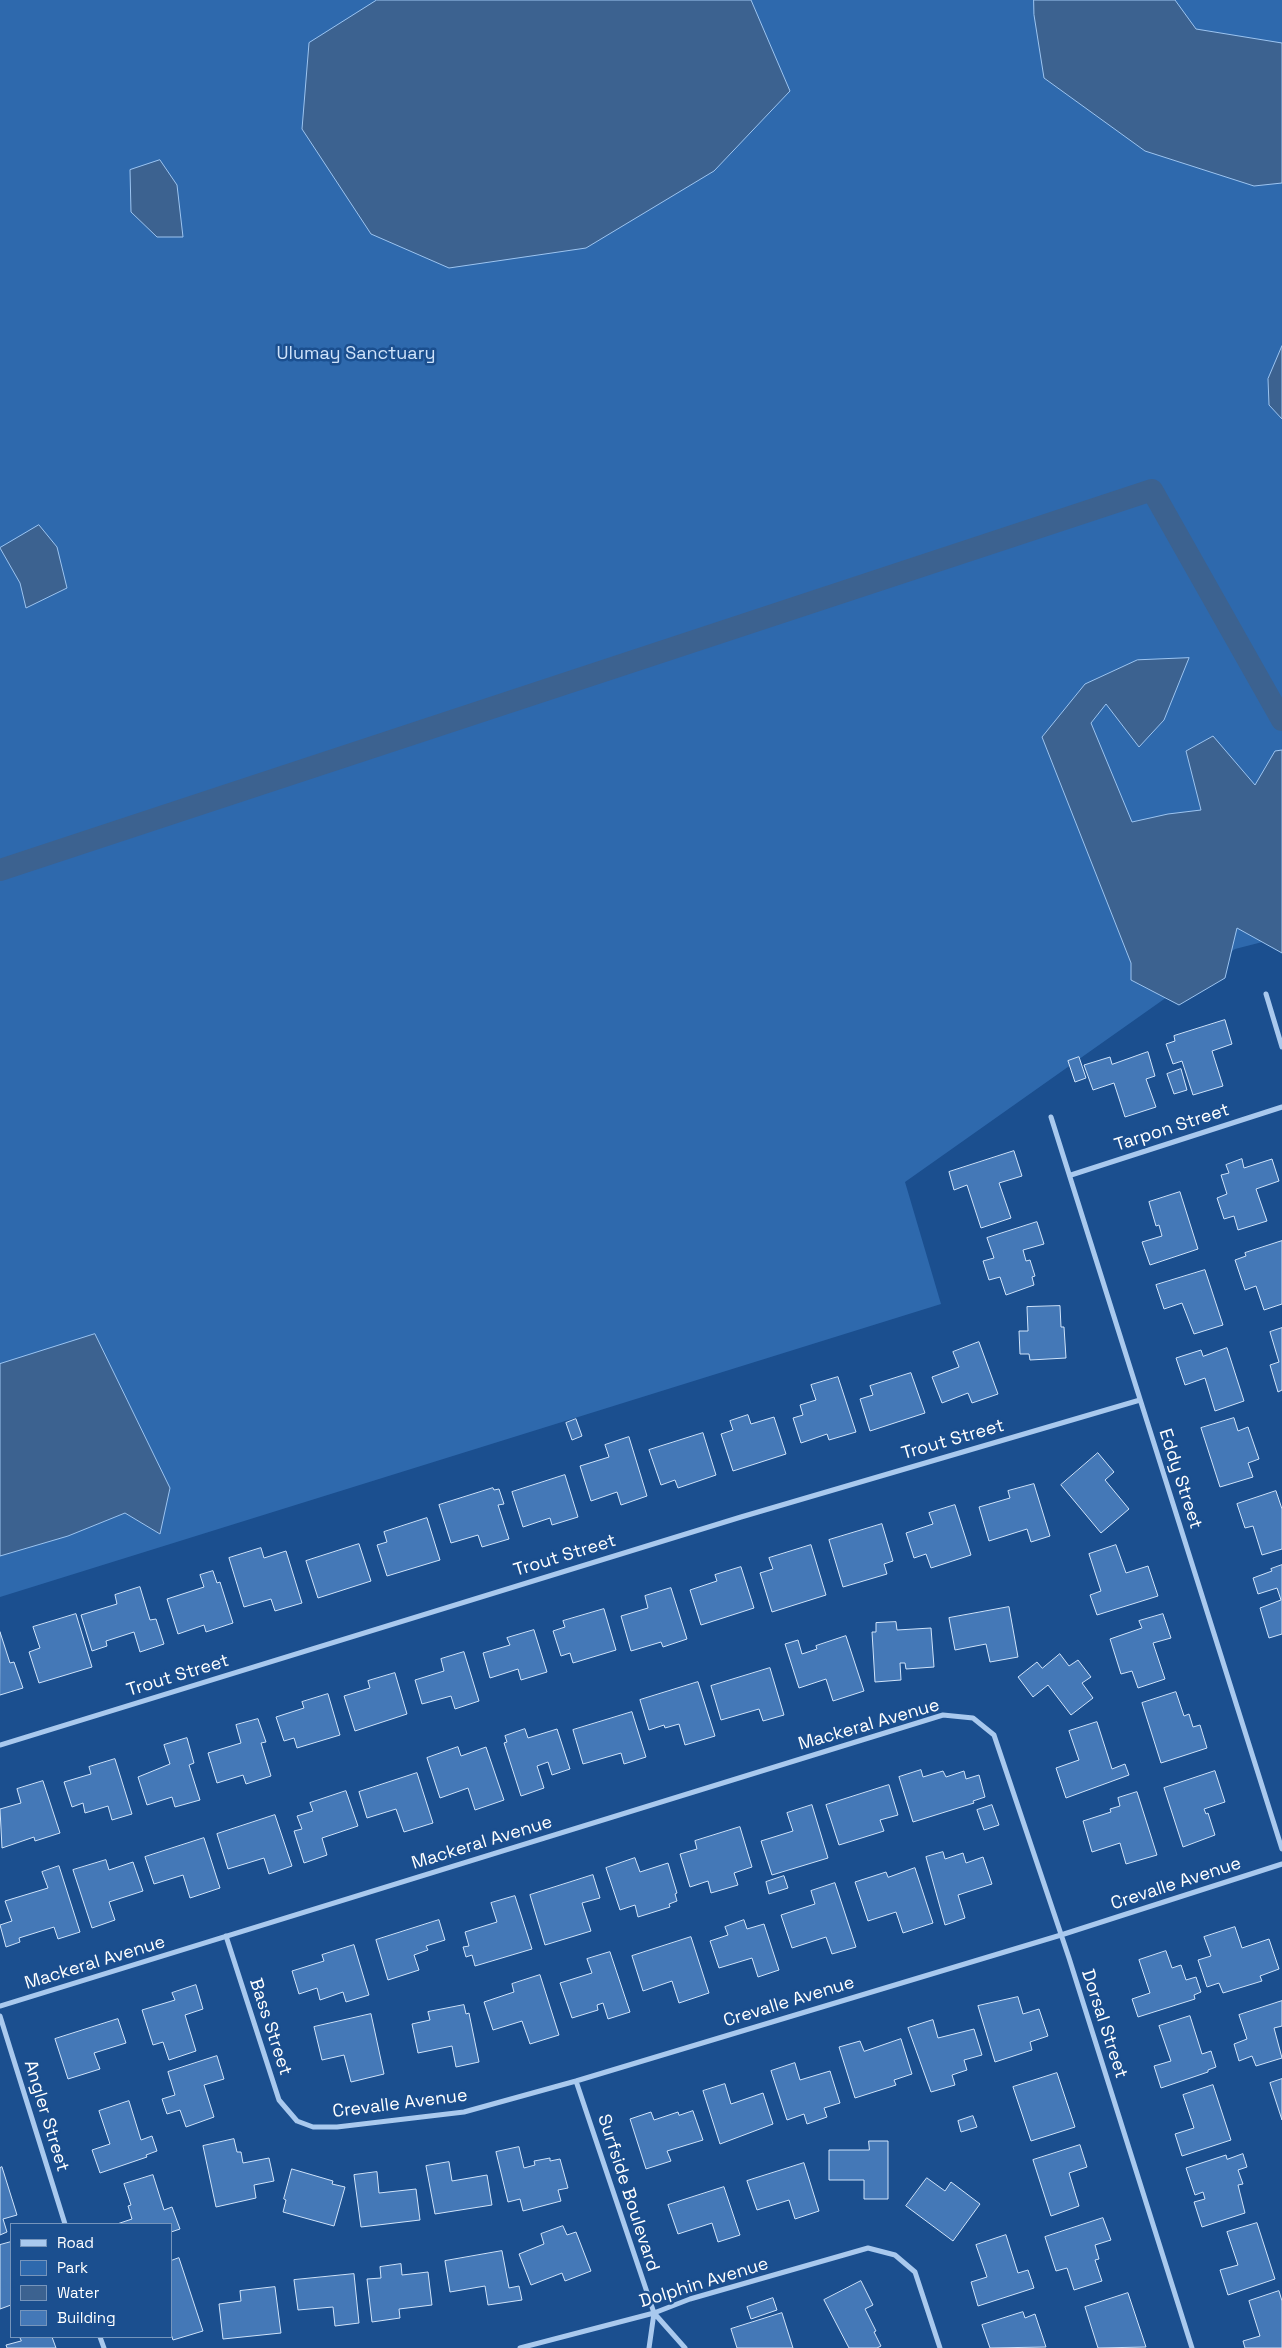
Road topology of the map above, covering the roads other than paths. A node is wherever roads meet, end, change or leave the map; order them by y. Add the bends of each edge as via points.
1 (1266, 994) dead end
2 (1282, 1047) edge
3 (1282, 1107) edge
4 (1051, 1117) dead end
5 (1071, 1174) junction
6 (1140, 1400) junction
7 (972, 1718) joint
8 (0, 1745) edge
9 (1282, 1849) edge
10 (1282, 1864) edge
11 (1061, 1935) junction
12 (226, 1936) junction
13 (0, 2006) edge
14 (0, 2016) edge
15 (576, 2081) junction
16 (297, 2121) joint
17 (65, 2223) edge
18 (654, 2313) junction
19 (520, 2348) edge
20 (649, 2348) edge
21 (685, 2348) edge
22 (940, 2348) edge
23 (1192, 2348) edge

1 - 2 street
3 - 5 street, Tarpon Street
4 - 5 street, Eddy Street
5 - 6 street, Eddy Street
6 - 8 street, Trout Street via 741,1517
6 - 9 street, Eddy Street
7 - 11 street, Dorsal Street via 994,1736
7 - 12 street, Mackeral Avenue via 943,1715
10 - 11 street, Crevalle Avenue
11 - 15 street, Crevalle Avenue
11 - 23 street, Dorsal Street
12 - 13 street, Mackeral Avenue
12 - 16 street, Bass Street via 279,2100
14 - 17 street, Angler Street
15 - 16 street, Crevalle Avenue via 464,2112 337,2127 313,2127
15 - 18 street, Surfside Boulevard
18 - 19 street, Dolphin Avenue
18 - 20 street, Surfside Boulevard
18 - 21 street, Surfside Boulevard
18 - 22 street, Dolphin Avenue via 690,2299 868,2248 895,2255 915,2272

